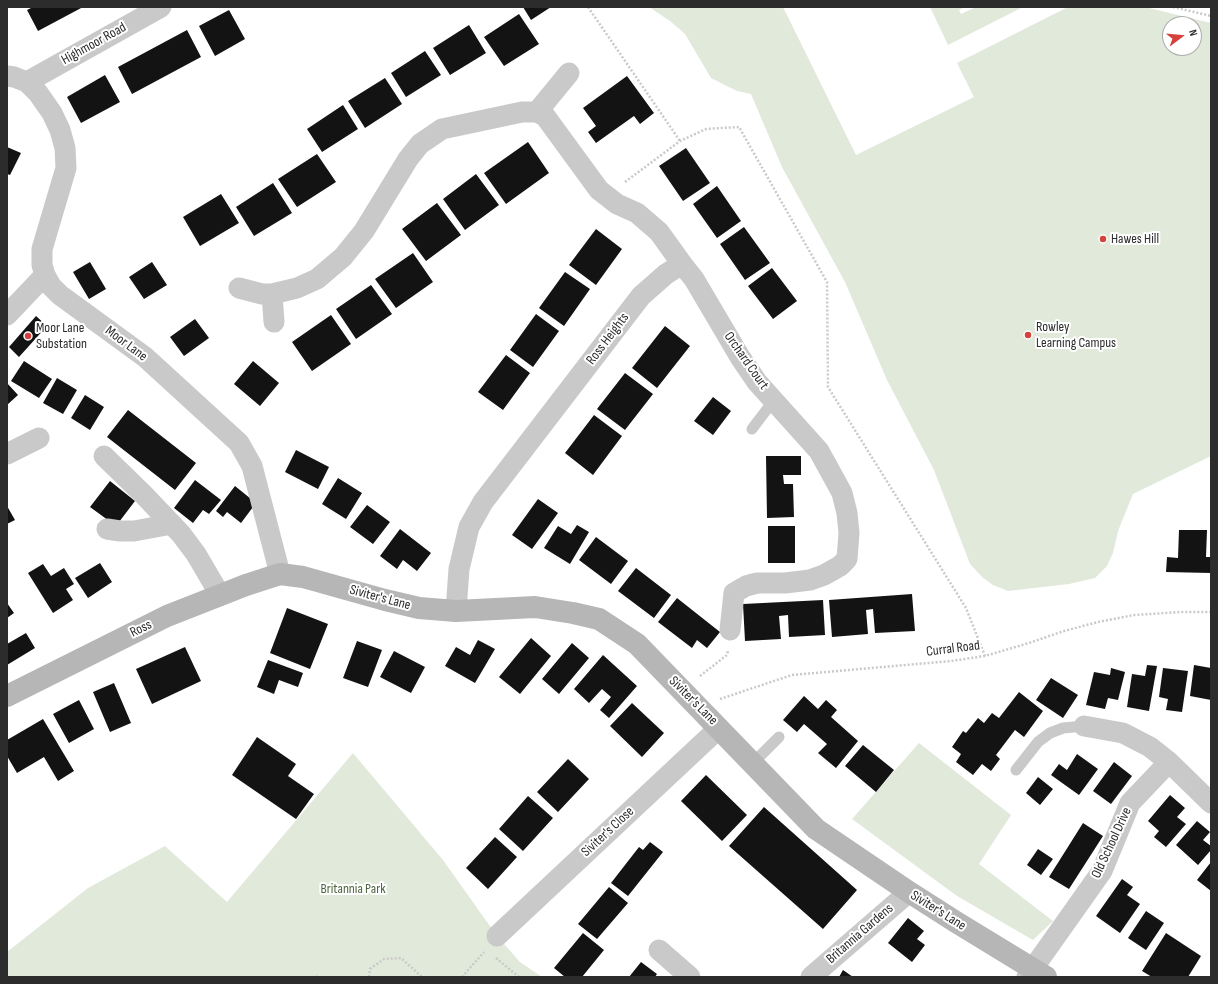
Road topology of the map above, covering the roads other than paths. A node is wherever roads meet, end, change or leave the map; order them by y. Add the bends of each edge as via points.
1 (161, 7) edge
2 (569, 73) dead end
3 (7, 76) edge
4 (27, 82) junction
5 (537, 112) junction
6 (682, 264) junction
7 (45, 275) junction
8 (239, 288) dead end
9 (272, 294) junction
10 (7, 315) edge
11 (274, 322) dead end
12 (774, 400) junction
13 (752, 429) dead end
14 (40, 438) dead end
15 (7, 454) edge
16 (104, 456) dead end
17 (172, 524) junction
18 (107, 529) dead end
19 (280, 574) junction
20 (220, 595) junction
21 (456, 611) junction
22 (730, 630) road end
23 (7, 696) edge
24 (1084, 726) joint
25 (719, 728) junction
26 (779, 737) dead end
27 (1169, 762) junction
28 (753, 763) junction
29 (1016, 770) dead end
30 (1211, 803) edge
31 (909, 892) junction
32 (492, 947) road end
33 (659, 950) dead end
34 (1036, 974) edge
35 (690, 977) edge
36 (811, 977) edge

1 - 4 street, Highmoor Road
2 - 5 street
3 - 4 street
4 - 7 street, Moor Lane via 52,113 65,148 66,168 42,249
5 - 6 street via 545,116 599,190 617,204 637,213 659,232
5 - 9 street via 522,112 457,125 430,136 408,159 364,231 343,257 317,279 297,288
6 - 12 street, Orchard Court via 694,279 740,357 757,382
6 - 21 street, Ross Heights via 641,296 483,502 469,527 459,569
7 - 10 street
7 - 19 street, Moor Lane via 60,296 145,356 239,443 252,466
8 - 9 street
9 - 11 street
12 - 13 lane
12 - 22 street, Orchard Court via 819,451 842,493 849,533 848,560 824,575 810,580 785,583 757,582 734,593
14 - 15 street
16 - 17 street
17 - 18 street via 134,531
17 - 20 street via 196,554
19 - 20 street, Ross
19 - 21 street, Siviter's Lane via 309,579 419,608
20 - 23 street, Ross via 167,616
21 - 25 street, Siviter's Lane via 534,606 599,619 637,644
24 - 27 street via 1123,733 1150,747
24 - 29 lane via 1064,728 1050,733 1038,742
25 - 28 street, Siviter's Lane
25 - 32 street, Siviter's Close
26 - 28 lane
27 - 30 street
27 - 34 street, Old School Drive via 1130,803 1102,871
28 - 31 street, Siviter's Lane via 816,829
31 - 34 street, Siviter's Lane
31 - 36 street, Britannia Gardens
33 - 35 street

